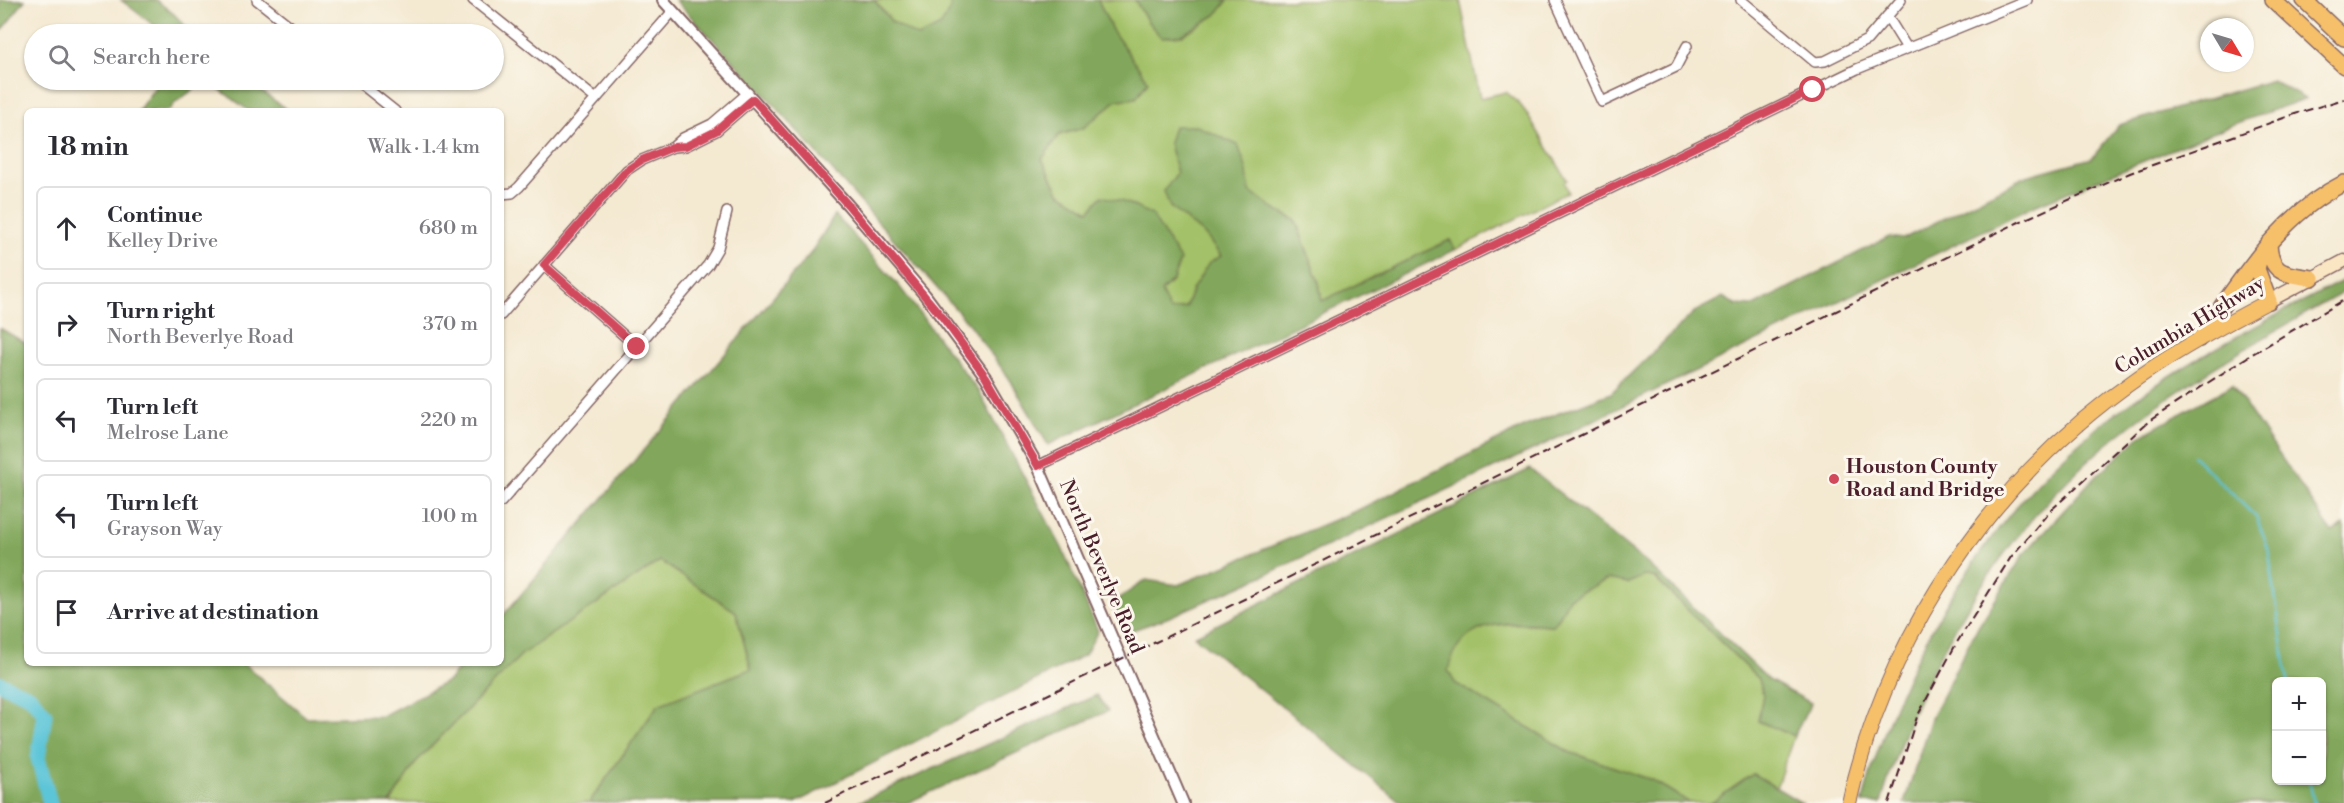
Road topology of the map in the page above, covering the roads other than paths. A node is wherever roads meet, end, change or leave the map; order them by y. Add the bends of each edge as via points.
1 (257, 0) edge
2 (473, 0) edge
3 (663, 0) edge
4 (1555, 0) edge
5 (1741, 0) edge
6 (1901, 0) edge
7 (2027, 0) edge
8 (2273, 0) edge
9 (2304, 0) edge
10 (673, 11) junction
11 (1887, 16) junction
12 (287, 24) edge
13 (503, 24) edge
14 (504, 25) edge
15 (2344, 38) edge
16 (1687, 46) dead end
17 (1906, 48) junction
18 (2344, 66) edge
19 (369, 90) edge
20 (750, 96) junction
21 (596, 99) junction
22 (391, 108) edge
23 (2344, 183) edge
24 (504, 194) edge
25 (727, 212) dead end
26 (2265, 248) junction
27 (2344, 261) edge
28 (544, 265) junction
29 (2312, 278) junction
30 (2269, 301) junction
31 (504, 312) edge
32 (2199, 339) junction
33 (637, 347) junction
34 (1038, 466) junction
35 (504, 499) edge
36 (1183, 803) edge
37 (1849, 803) edge

1 - 12 street
2 - 13 street
3 - 10 street, North Beverlye Road
4 - 16 street via 1602,102 1676,67
5 - 11 street via 1815,62 1867,40
6 - 11 street
7 - 17 street
8 - 18 highway
9 - 15 highway
10 - 20 street, North Beverlye Road
10 - 21 street
11 - 17 street
14 - 21 street
17 - 34 street
19 - 22 street
20 - 28 street via 712,124 627,170
20 - 34 street, North Beverlye Road via 943,318 986,377
21 - 24 street via 519,187
23 - 26 highway via 2301,210
25 - 33 street via 712,260
26 - 29 highway via 2278,270
26 - 30 highway via 2257,269
26 - 32 highway
27 - 29 main road, Columbia Highway
28 - 31 street
28 - 33 street
29 - 30 main road, Columbia Highway
30 - 32 main road, Columbia Highway
32 - 37 main road, Columbia Highway via 2138,377 2077,425 2018,482 1972,537 1936,590 1902,652 1865,743
33 - 35 street
34 - 36 street, North Beverlye Road

